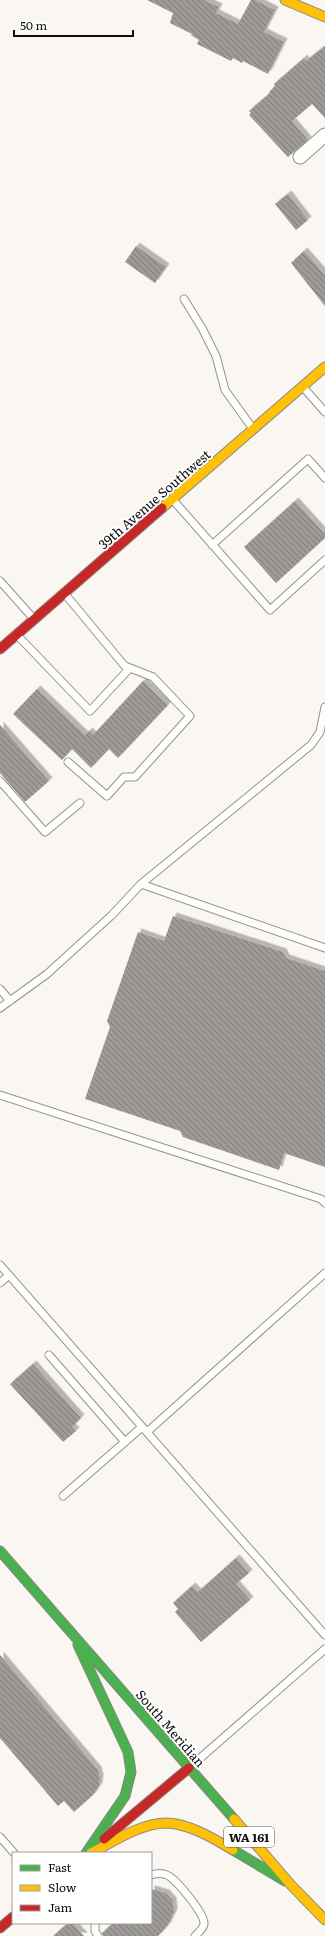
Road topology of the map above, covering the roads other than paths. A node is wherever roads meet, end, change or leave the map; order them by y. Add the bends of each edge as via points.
1 (285, 0) edge
2 (325, 17) edge
3 (325, 135) edge
4 (300, 157) dead end
5 (184, 299) dead end
6 (325, 367) edge
7 (303, 387) junction
8 (325, 412) edge
9 (253, 430) junction
10 (325, 478) edge
11 (172, 500) junction
12 (212, 545) junction
13 (325, 560) edge
14 (0, 581) edge
15 (65, 593) junction
16 (34, 620) junction
17 (17, 635) junction
18 (0, 648) edge
19 (125, 666) junction
20 (325, 708) edge
21 (68, 762) dead end
22 (0, 781) edge
23 (80, 803) dead end
24 (141, 884) junction
25 (325, 948) edge
26 (0, 989) edge
27 (10, 1001) junction
28 (0, 1008) edge
29 (0, 1095) edge
30 (325, 1203) edge
31 (0, 1265) edge
32 (325, 1273) edge
33 (9, 1275) junction
34 (0, 1283) edge
35 (49, 1355) dead end
36 (145, 1429) junction
37 (125, 1442) junction
38 (63, 1496) dead end
39 (0, 1551) edge
40 (325, 1635) edge
41 (74, 1637) junction
42 (325, 1649) edge
43 (189, 1768) junction
44 (0, 1837) edge
45 (13, 1852) edge
46 (88, 1852) edge
47 (88, 1852) edge
48 (93, 1852) edge
49 (152, 1874) edge
50 (290, 1885) junction
51 (12, 1918) edge
52 (325, 1920) edge
53 (95, 1924) edge
54 (0, 1928) edge
55 (198, 1934) edge
56 (98, 1936) edge

1 - 2 main road
3 - 4 street
5 - 9 lane via 216,356 225,390
6 - 7 main road, 39th Avenue Southwest
7 - 8 lane
7 - 9 main road, 39th Avenue Southwest
9 - 11 main road, 39th Avenue Southwest
10 - 12 lane via 308,459
11 - 12 lane
11 - 15 main road, 39th Avenue Southwest
12 - 13 lane via 270,610
14 - 16 lane
15 - 16 main road, 39th Avenue Southwest
15 - 19 lane
16 - 17 main road, 39th Avenue Southwest
17 - 18 main road, 39th Avenue Southwest
17 - 19 lane via 90,711 128,670
19 - 21 lane via 153,677 190,716 135,777 124,777 107,796
20 - 24 lane via 320,732 311,745
22 - 23 lane via 45,832
24 - 25 lane
24 - 27 lane via 77,948
26 - 27 lane
27 - 28 lane
29 - 30 lane via 321,1199
31 - 33 lane
32 - 36 lane
33 - 34 lane
33 - 36 lane
35 - 37 lane
36 - 37 lane
36 - 40 lane
37 - 38 lane
39 - 41 main road, South Meridian / WA 161
41 - 43 main road, South Meridian / WA 161
41 - 46 main road via 131,1763 130,1784 125,1796
42 - 43 lane
43 - 47 main road
43 - 50 main road, South Meridian / WA 161
44 - 45 lane
48 - 50 main road via 148,1826 177,1824 202,1833
49 - 55 lane via 165,1874 175,1881 202,1916 204,1924
50 - 52 main road, South Meridian / WA 161
51 - 54 main road
53 - 56 lane

